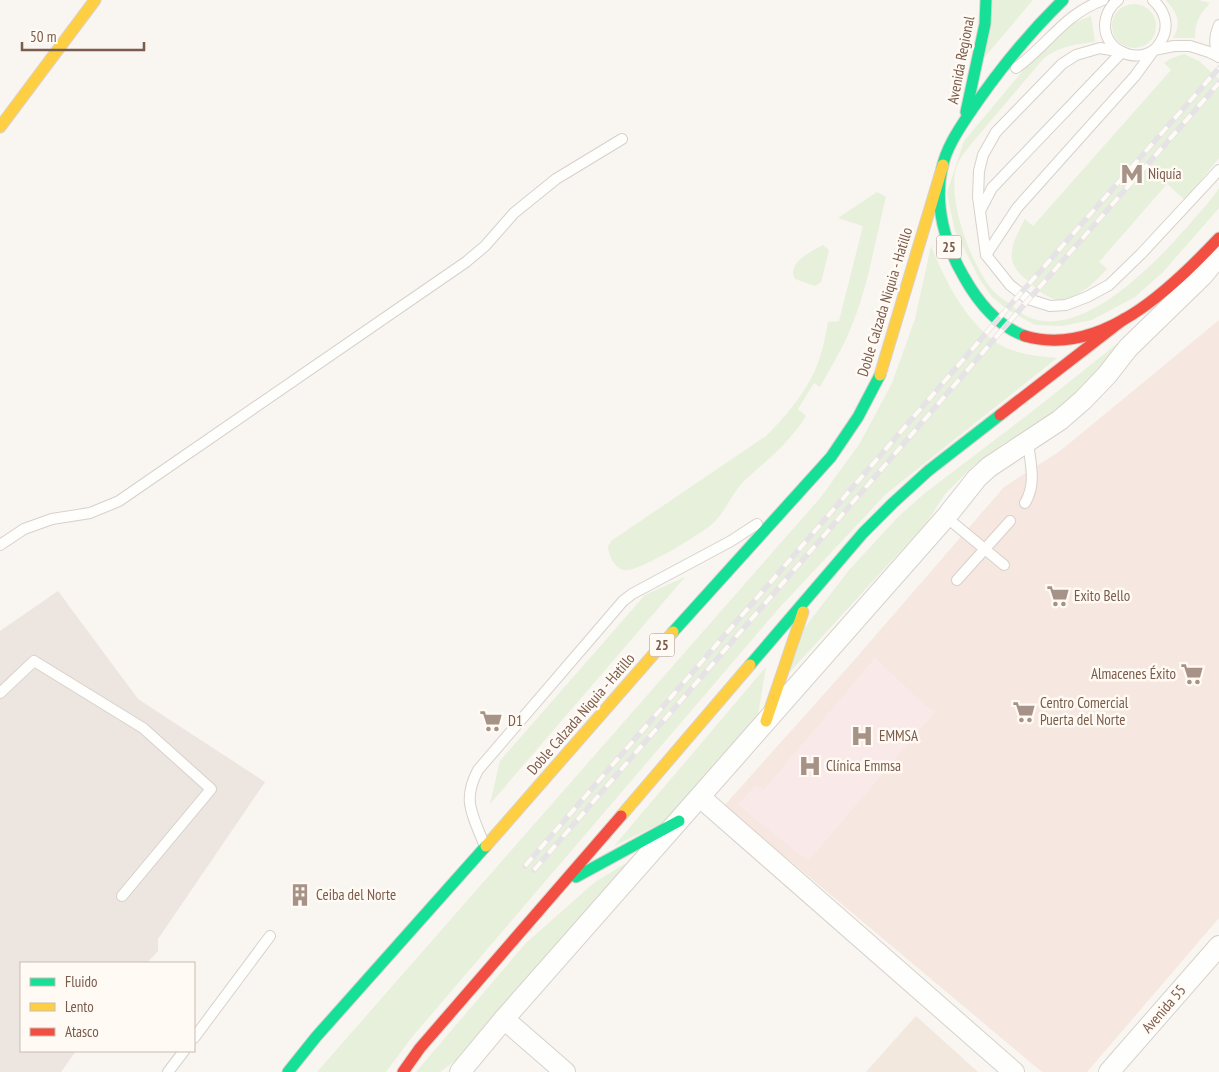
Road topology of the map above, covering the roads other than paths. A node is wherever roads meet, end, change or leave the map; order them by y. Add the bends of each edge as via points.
1 (95, 0) edge
2 (986, 0) edge
3 (1063, 0) edge
4 (1103, 0) edge
5 (1118, 0) edge
6 (1153, 0) edge
7 (1219, 26) edge
8 (1154, 50) junction
9 (1122, 52) junction
10 (1219, 57) edge
11 (989, 88) junction
12 (963, 125) junction
13 (0, 127) edge
14 (622, 139) dead end
15 (943, 165) junction
16 (1219, 170) edge
17 (980, 211) junction
18 (1219, 231) edge
19 (1219, 238) edge
20 (1213, 253) edge
21 (986, 255) junction
22 (1124, 319) junction
23 (1028, 441) junction
24 (791, 502) junction
25 (1026, 503) dead end
26 (946, 518) junction
27 (1010, 521) dead end
28 (0, 545) edge
29 (984, 549) junction
30 (1004, 565) dead end
31 (957, 580) dead end
32 (809, 596) junction
33 (0, 693) edge
34 (766, 721) junction
35 (700, 797) junction
36 (679, 821) junction
37 (485, 848) junction
38 (562, 885) junction
39 (122, 896) dead end
40 (270, 936) dead end
41 (1219, 946) edge
42 (504, 1019) junction
43 (195, 1037) edge
44 (183, 1052) edge
45 (168, 1072) edge
46 (288, 1072) edge
47 (403, 1072) edge
48 (460, 1072) edge
49 (565, 1072) edge
50 (1014, 1072) edge
51 (1109, 1072) edge

1 - 13 main road
2 - 12 main road, Avenida Regional / 25 via 973,86
3 - 11 main road, 25
4 - 11 lane via 1072,16 1033,56
5 - 9 lane via 1109,9 1105,28 1113,46
6 - 8 lane via 1165,15 1166,25 1164,35
7 - 10 lane via 1215,37
8 - 9 lane via 1142,55
8 - 10 lane via 1190,46
8 - 21 lane via 1017,208
9 - 17 lane via 992,188
9 - 17 lane via 1100,48 1076,55 1062,64 996,132 979,171
11 - 12 main road, 25
12 - 15 main road, 25
14 - 28 lane via 556,179 514,213 466,262 119,502 90,513 52,519 24,529
15 - 22 main road, 25 via 940,214 946,240 979,301 1001,323 1024,336 1064,340 1096,333
15 - 24 main road, Doble Calzada Niquia - Hatillo / 25 via 872,393 844,440
16 - 21 lane via 1109,285 1066,305 1050,306 1028,299 1010,285
17 - 21 lane
18 - 20 lane
19 - 20 main road, 25
20 - 22 main road, 25
20 - 23 street via 1203,275 1128,348 1083,400
22 - 32 main road, 25 via 928,471 863,533
23 - 25 lane via 1034,478
23 - 26 street via 983,472
24 - 37 main road, Doble Calzada Niquia - Hatillo / 25
24 - 37 lane via 731,541 623,601 478,770 468,794
26 - 29 lane
26 - 34 street
27 - 29 lane
29 - 30 lane
29 - 31 lane
32 - 34 main road
32 - 38 main road, 25
33 - 39 lane via 34,662 143,728 211,789
34 - 35 street
35 - 36 street
35 - 50 street
36 - 38 main road
36 - 42 street
37 - 46 main road, Doble Calzada Niquia - Hatillo / 25
38 - 47 main road, 25 via 420,1048
40 - 43 lane
41 - 51 street, Avenida 55
42 - 48 street
42 - 49 street
44 - 45 lane

